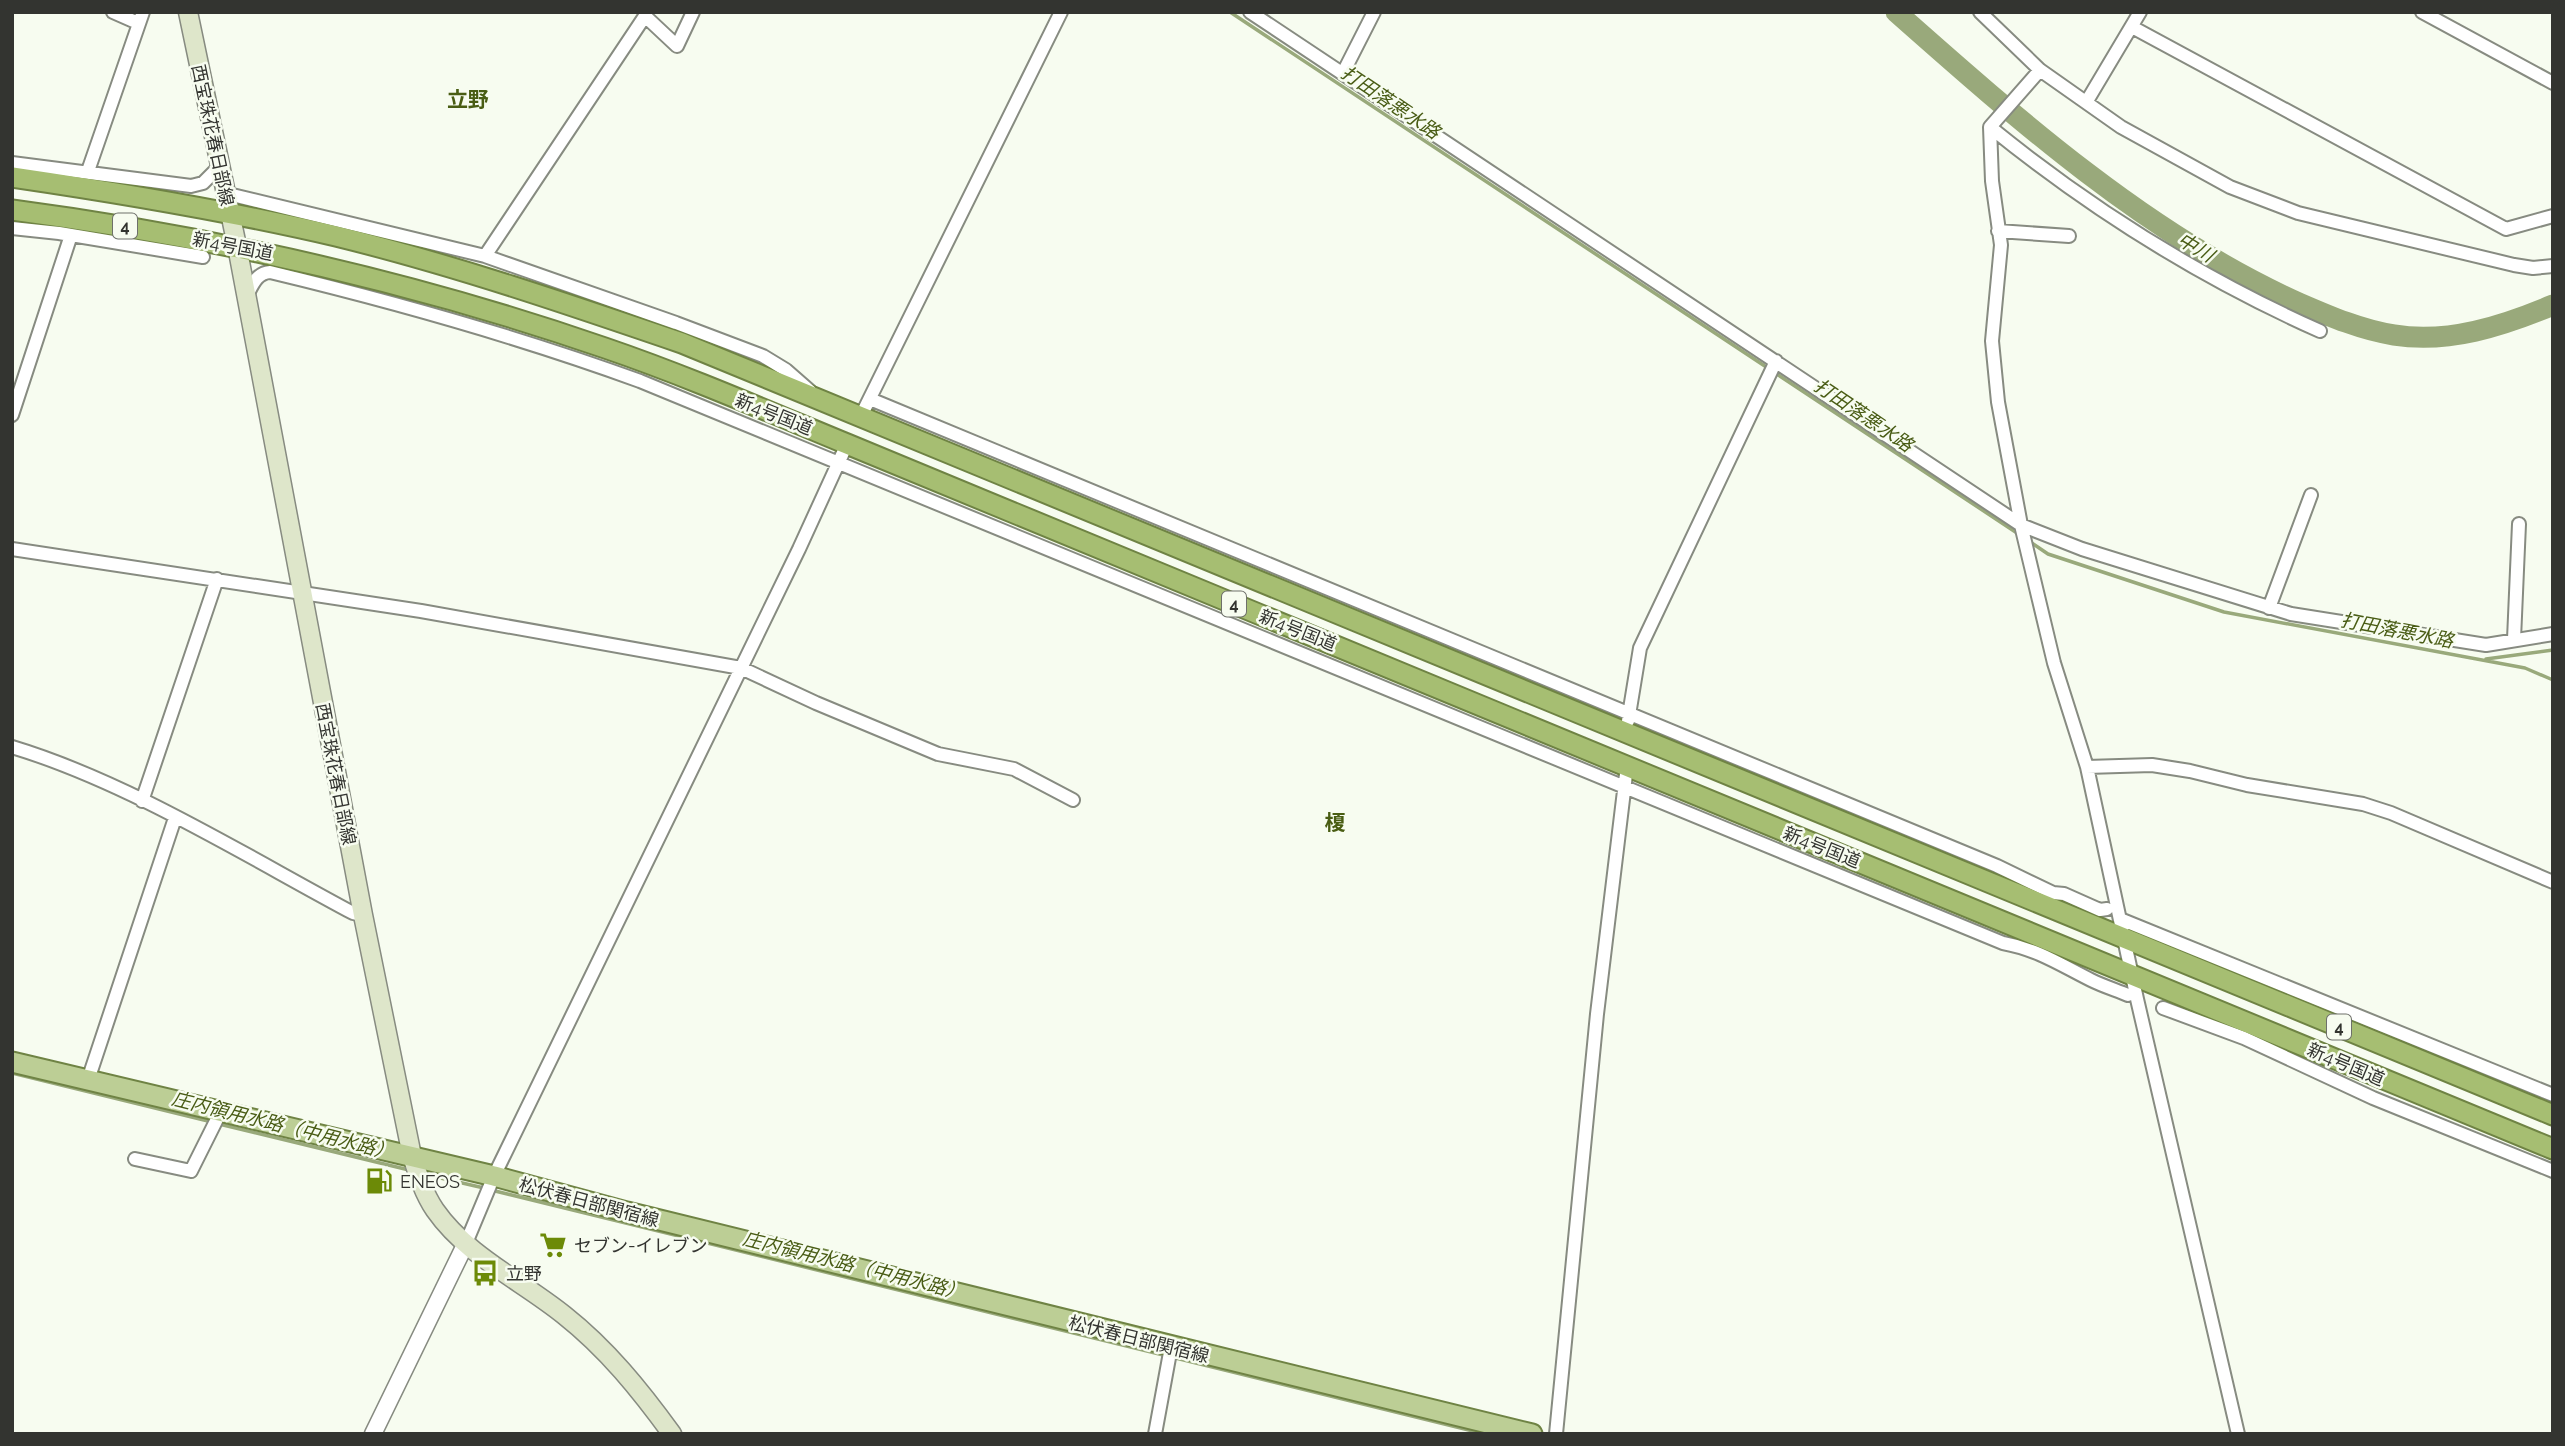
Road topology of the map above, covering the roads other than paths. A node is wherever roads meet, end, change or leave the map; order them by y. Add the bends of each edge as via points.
1 (113, 12) edge
2 (188, 12) edge
3 (693, 12) edge
4 (1061, 12) edge
5 (1250, 12) edge
6 (1374, 12) edge
7 (1980, 12) edge
8 (2140, 12) edge
9 (2422, 12) edge
10 (141, 18) edge
11 (2132, 27) junction
12 (2039, 70) junction
13 (1343, 73) junction
14 (2553, 83) edge
15 (2087, 101) junction
16 (1990, 127) junction
17 (12, 163) edge
18 (219, 167) junction
19 (88, 171) junction
20 (12, 177) edge
21 (224, 193) junction
22 (12, 210) edge
23 (229, 213) junction
24 (2553, 215) edge
25 (295, 218) junction
26 (12, 228) edge
27 (1998, 231) junction
28 (71, 235) junction
29 (2069, 236) dead end
30 (170, 243) junction
31 (237, 246) junction
32 (485, 256) junction
33 (203, 257) dead end
34 (2553, 266) edge
35 (246, 297) junction
36 (2320, 331) dead end
37 (1776, 361) junction
38 (817, 398) junction
39 (865, 408) junction
40 (12, 415) edge
41 (842, 453) junction
42 (2311, 495) dead end
43 (2021, 524) junction
44 (2518, 524) dead end
45 (12, 548) edge
46 (217, 579) junction
47 (301, 594) junction
48 (2269, 608) junction
49 (2553, 634) edge
50 (2514, 639) junction
51 (741, 668) junction
52 (1627, 723) junction
53 (12, 747) edge
54 (1627, 766) junction
55 (2087, 767) junction
56 (1625, 786) junction
57 (1073, 800) dead end
58 (142, 801) junction
59 (176, 818) junction
60 (2553, 882) edge
61 (2033, 892) junction
62 (2107, 909) dead end
63 (363, 915) junction
64 (2120, 919) junction
65 (2125, 939) junction
66 (2048, 949) junction
67 (2132, 975) junction
68 (2128, 995) dead end
69 (2163, 1008) dead end
70 (2235, 1026) junction
71 (12, 1062) edge
72 (88, 1080) junction
73 (2553, 1095) edge
74 (221, 1111) junction
75 (2553, 1115) edge
76 (2553, 1149) edge
77 (412, 1156) junction
78 (135, 1159) dead end
79 (2553, 1171) edge
80 (494, 1176) junction
81 (466, 1242) junction
82 (1171, 1347) junction
83 (373, 1434) edge
84 (672, 1434) edge
85 (1155, 1434) edge
86 (1532, 1434) edge
87 (1556, 1434) edge
88 (2238, 1434) edge

1 - 10 street
2 - 18 main road, 西宝珠花春日部線
3 - 32 street via 677,46 645,16
4 - 39 street
5 - 13 street
6 - 13 street
7 - 12 street
8 - 11 street
9 - 14 street
10 - 19 street
11 - 15 street
11 - 24 street via 2507,229
12 - 15 street
12 - 16 street
13 - 37 street
15 - 34 street via 2120,127 2264,201 2514,265
16 - 27 street
16 - 36 street via 2136,233 2254,300
17 - 19 street
18 - 19 street via 202,183 191,186
18 - 21 main road, 西宝珠花春日部線
20 - 23 highway, 新4号国道 / 4
21 - 23 main road, 西宝珠花春日部線
21 - 25 street
22 - 30 highway, 新4号国道 / 4
23 - 25 highway, 新4号国道 / 4
23 - 31 main road, 西宝珠花春日部線
25 - 32 street
25 - 38 highway, 新4号国道 / 4 via 682,343
26 - 28 street
27 - 29 street
27 - 43 street via 2001,245 1992,341 1998,402
28 - 30 street
28 - 40 street
30 - 31 highway, 新4号国道 / 4
30 - 33 street
31 - 35 main road, 西宝珠花春日部線
31 - 41 highway, 新4号国道 / 4 via 431,293 551,330 677,375
32 - 38 street via 762,356
35 - 41 street via 257,277 270,272 363,295 575,357
35 - 47 main road, 西宝珠花春日部線
37 - 43 street
37 - 52 street via 1640,648
38 - 39 highway, 新4号国道 / 4
39 - 52 highway, 新4号国道 / 4
41 - 51 street
41 - 54 highway, 新4号国道 / 4
41 - 56 street
42 - 48 street
43 - 48 street via 2082,550
43 - 55 street via 2054,663
44 - 50 street
45 - 46 street
46 - 47 street
46 - 58 street
47 - 51 street
47 - 63 main road, 西宝珠花春日部線
48 - 50 street via 2486,645
49 - 50 street
51 - 57 street via 938,754 1014,769
51 - 80 street
52 - 61 highway, 新4号国道 / 4
53 - 58 street
54 - 56 street
54 - 66 highway, 新4号国道 / 4
55 - 60 street via 2152,765 2363,804
55 - 64 street
56 - 66 street via 2003,943
56 - 87 street via 1597,1014
58 - 59 street
59 - 63 street
59 - 72 street
61 - 62 street via 2064,894
61 - 65 highway, 新4号国道 / 4
63 - 77 main road, 西宝珠花春日部線
64 - 65 street
64 - 73 street
65 - 67 street
65 - 75 highway, 新4号国道 / 4
66 - 67 highway, 新4号国道 / 4
66 - 68 street via 2091,981
67 - 70 highway, 新4号国道 / 4
67 - 88 street
69 - 70 street
70 - 76 highway, 新4号国道 / 4
70 - 79 street via 2373,1098
71 - 72 main road, 松伏春日部関宿線
72 - 74 main road, 松伏春日部関宿線
74 - 77 main road, 松伏春日部関宿線
74 - 78 street via 191,1171
77 - 80 main road, 松伏春日部関宿線
77 - 81 main road, 西宝珠花春日部線 via 436,1211
80 - 81 street
80 - 82 main road, 松伏春日部関宿線
81 - 83 street
81 - 84 main road, 西宝珠花春日部線 via 600,1347 632,1380
82 - 85 street
82 - 86 main road, 松伏春日部関宿線

